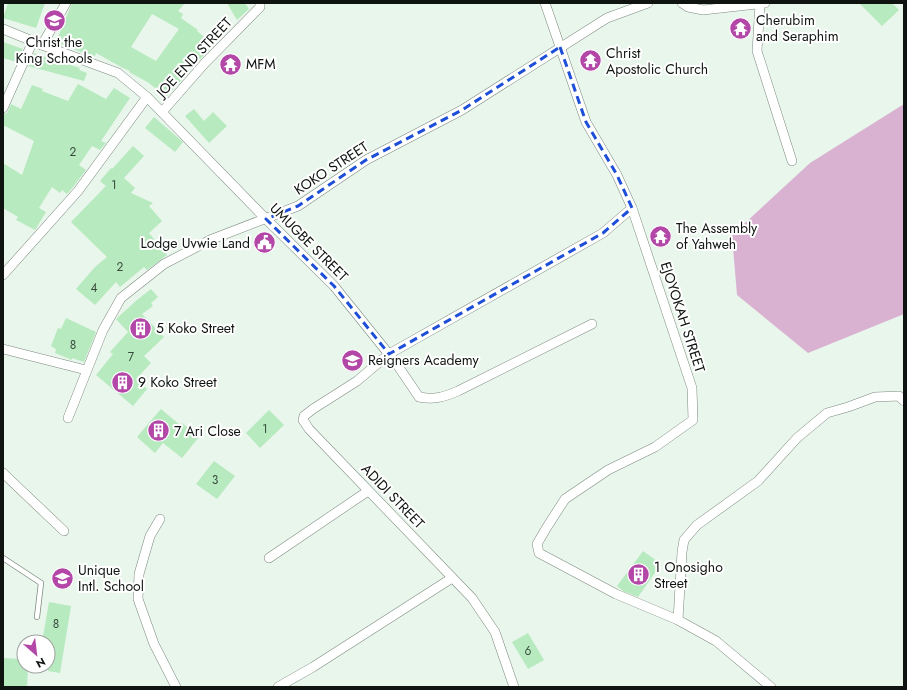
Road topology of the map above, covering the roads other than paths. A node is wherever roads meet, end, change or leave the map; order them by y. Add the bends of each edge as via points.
1 (66, 3) edge
2 (260, 3) edge
3 (545, 3) edge
4 (648, 3) edge
5 (682, 3) edge
6 (763, 3) edge
7 (3, 28) edge
8 (33, 41) junction
9 (42, 46) junction
10 (560, 47) junction
11 (147, 97) junction
12 (3, 108) edge
13 (162, 112) junction
14 (792, 161) dead end
15 (632, 208) junction
16 (266, 218) junction
17 (3, 275) edge
18 (592, 324) dead end
19 (3, 349) edge
20 (389, 354) junction
21 (86, 370) junction
22 (903, 399) edge
23 (68, 418) dead end
24 (3, 472) edge
25 (368, 491) junction
26 (160, 518) dead end
27 (64, 531) dead end
28 (3, 558) edge
29 (269, 558) dead end
30 (452, 578) junction
31 (36, 617) dead end
32 (678, 620) junction
33 (176, 687) edge
34 (278, 687) edge
35 (514, 687) edge
36 (771, 687) edge

1 - 9 street
2 - 13 street, JOE END STREET via 260,7
3 - 10 street, EJOYOKAH STREET
4 - 10 street, KOKO STREET via 607,18
5 - 6 street via 703,10
6 - 14 street via 757,51
7 - 8 street, UMUGBE STREET
8 - 9 street, UMUGBE STREET
8 - 12 street
9 - 11 street, UMUGBE STREET via 118,73
10 - 15 street, EJOYOKAH STREET via 586,122 617,175
10 - 16 street, KOKO STREET via 462,110 366,160 298,206
11 - 13 street, UMUGBE STREET
11 - 17 street via 78,191
13 - 16 street, UMUGBE STREET
15 - 20 street via 603,233
15 - 32 street, EJOYOKAH STREET via 692,388 693,420 655,447 608,470 565,499 538,544 539,553 616,594
16 - 20 street, UMUGBE STREET via 334,286
16 - 21 street, KOKO STREET via 210,240 164,264 121,298 103,330
18 - 20 street, UMUGBE STREET via 444,397 419,397
19 - 21 street
20 - 25 street, ADIDI STREET via 357,381 304,416 309,429
21 - 23 street, KOKO STREET
22 - 32 street via 899,396 875,397 827,413 798,438 758,481 697,525 684,540
24 - 27 street
25 - 29 street
25 - 30 street, ADIDI STREET
26 - 33 street via 150,536 139,574 138,599 154,644
28 - 31 lane via 41,583
30 - 34 street
30 - 35 street, ADIDI STREET via 472,598 495,632
32 - 36 street via 716,641

